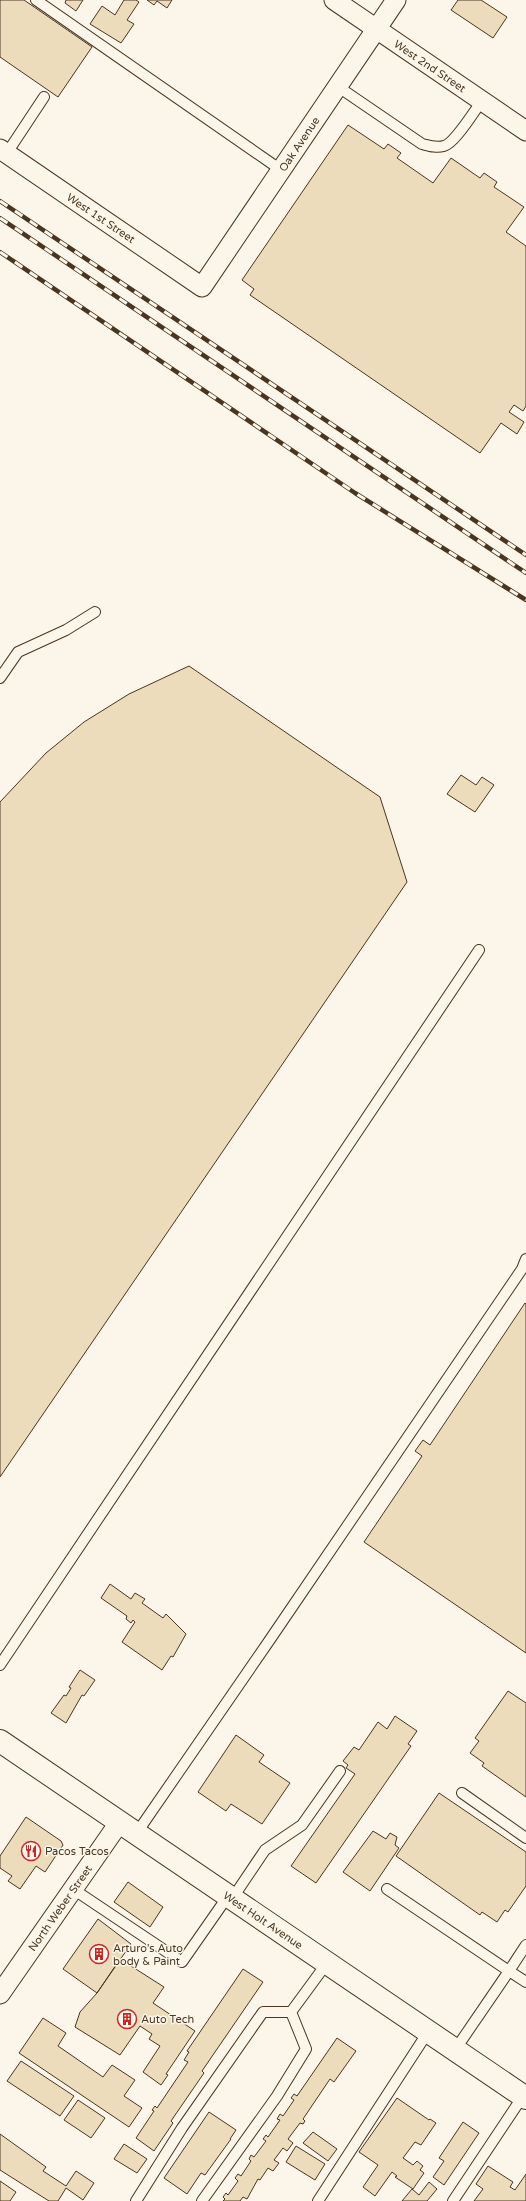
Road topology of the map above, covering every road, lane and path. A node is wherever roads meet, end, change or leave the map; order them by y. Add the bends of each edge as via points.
1 (36, 0) edge
2 (334, 0) edge
3 (396, 0) edge
4 (376, 29) junction
5 (337, 86) junction
6 (44, 97) dead end
7 (482, 101) junction
8 (526, 131) edge
9 (3, 151) edge
10 (281, 170) junction
11 (202, 288) joint
12 (95, 612) dead end
13 (0, 678) edge
14 (479, 950) dead end
15 (526, 1260) edge
16 (0, 1665) edge
17 (0, 1741) edge
18 (340, 1771) dead end
19 (462, 1793) dead end
20 (127, 1828) junction
21 (526, 1838) edge
22 (73, 1888) junction
23 (387, 1889) dead end
24 (230, 1898) junction
25 (526, 1946) edge
26 (327, 1963) junction
27 (509, 1971) junction
28 (526, 1982) edge
29 (2, 1986) edge
30 (291, 2012) junction
31 (428, 2032) junction
32 (455, 2050) junction
33 (525, 2097) edge
34 (136, 2201) edge
35 (202, 2201) edge
36 (318, 2201) edge
37 (453, 2201) edge

1 - 10 lane
2 - 4 street, West 2nd Street
3 - 4 street, Oak Avenue
4 - 5 street, Oak Avenue
4 - 7 street, West 2nd Street
5 - 7 lane via 422,144 435,148 446,146 452,140
5 - 10 street, Oak Avenue
6 - 9 lane
7 - 8 street, West 2nd Street
9 - 11 street, West 1st Street
10 - 11 street, Oak Avenue
12 - 13 lane via 66,630 18,652
14 - 16 lane
15 - 20 lane via 274,1635
17 - 20 main road, West Holt Avenue
18 - 24 lane via 302,1825 265,1850
19 - 21 lane
20 - 22 street, North Weber Street
20 - 24 main road, West Holt Avenue
22 - 24 lane via 182,1962
22 - 29 street, North Weber Street
23 - 27 lane
24 - 26 main road, West Holt Avenue
25 - 27 lane
26 - 30 lane
26 - 31 main road, West Holt Avenue
27 - 28 lane
27 - 32 lane
30 - 34 lane via 263,2012 182,2128
30 - 35 lane via 306,2049 277,2096
31 - 32 main road, West Holt Avenue
31 - 36 lane
32 - 33 main road, West Holt Avenue
33 - 37 lane

